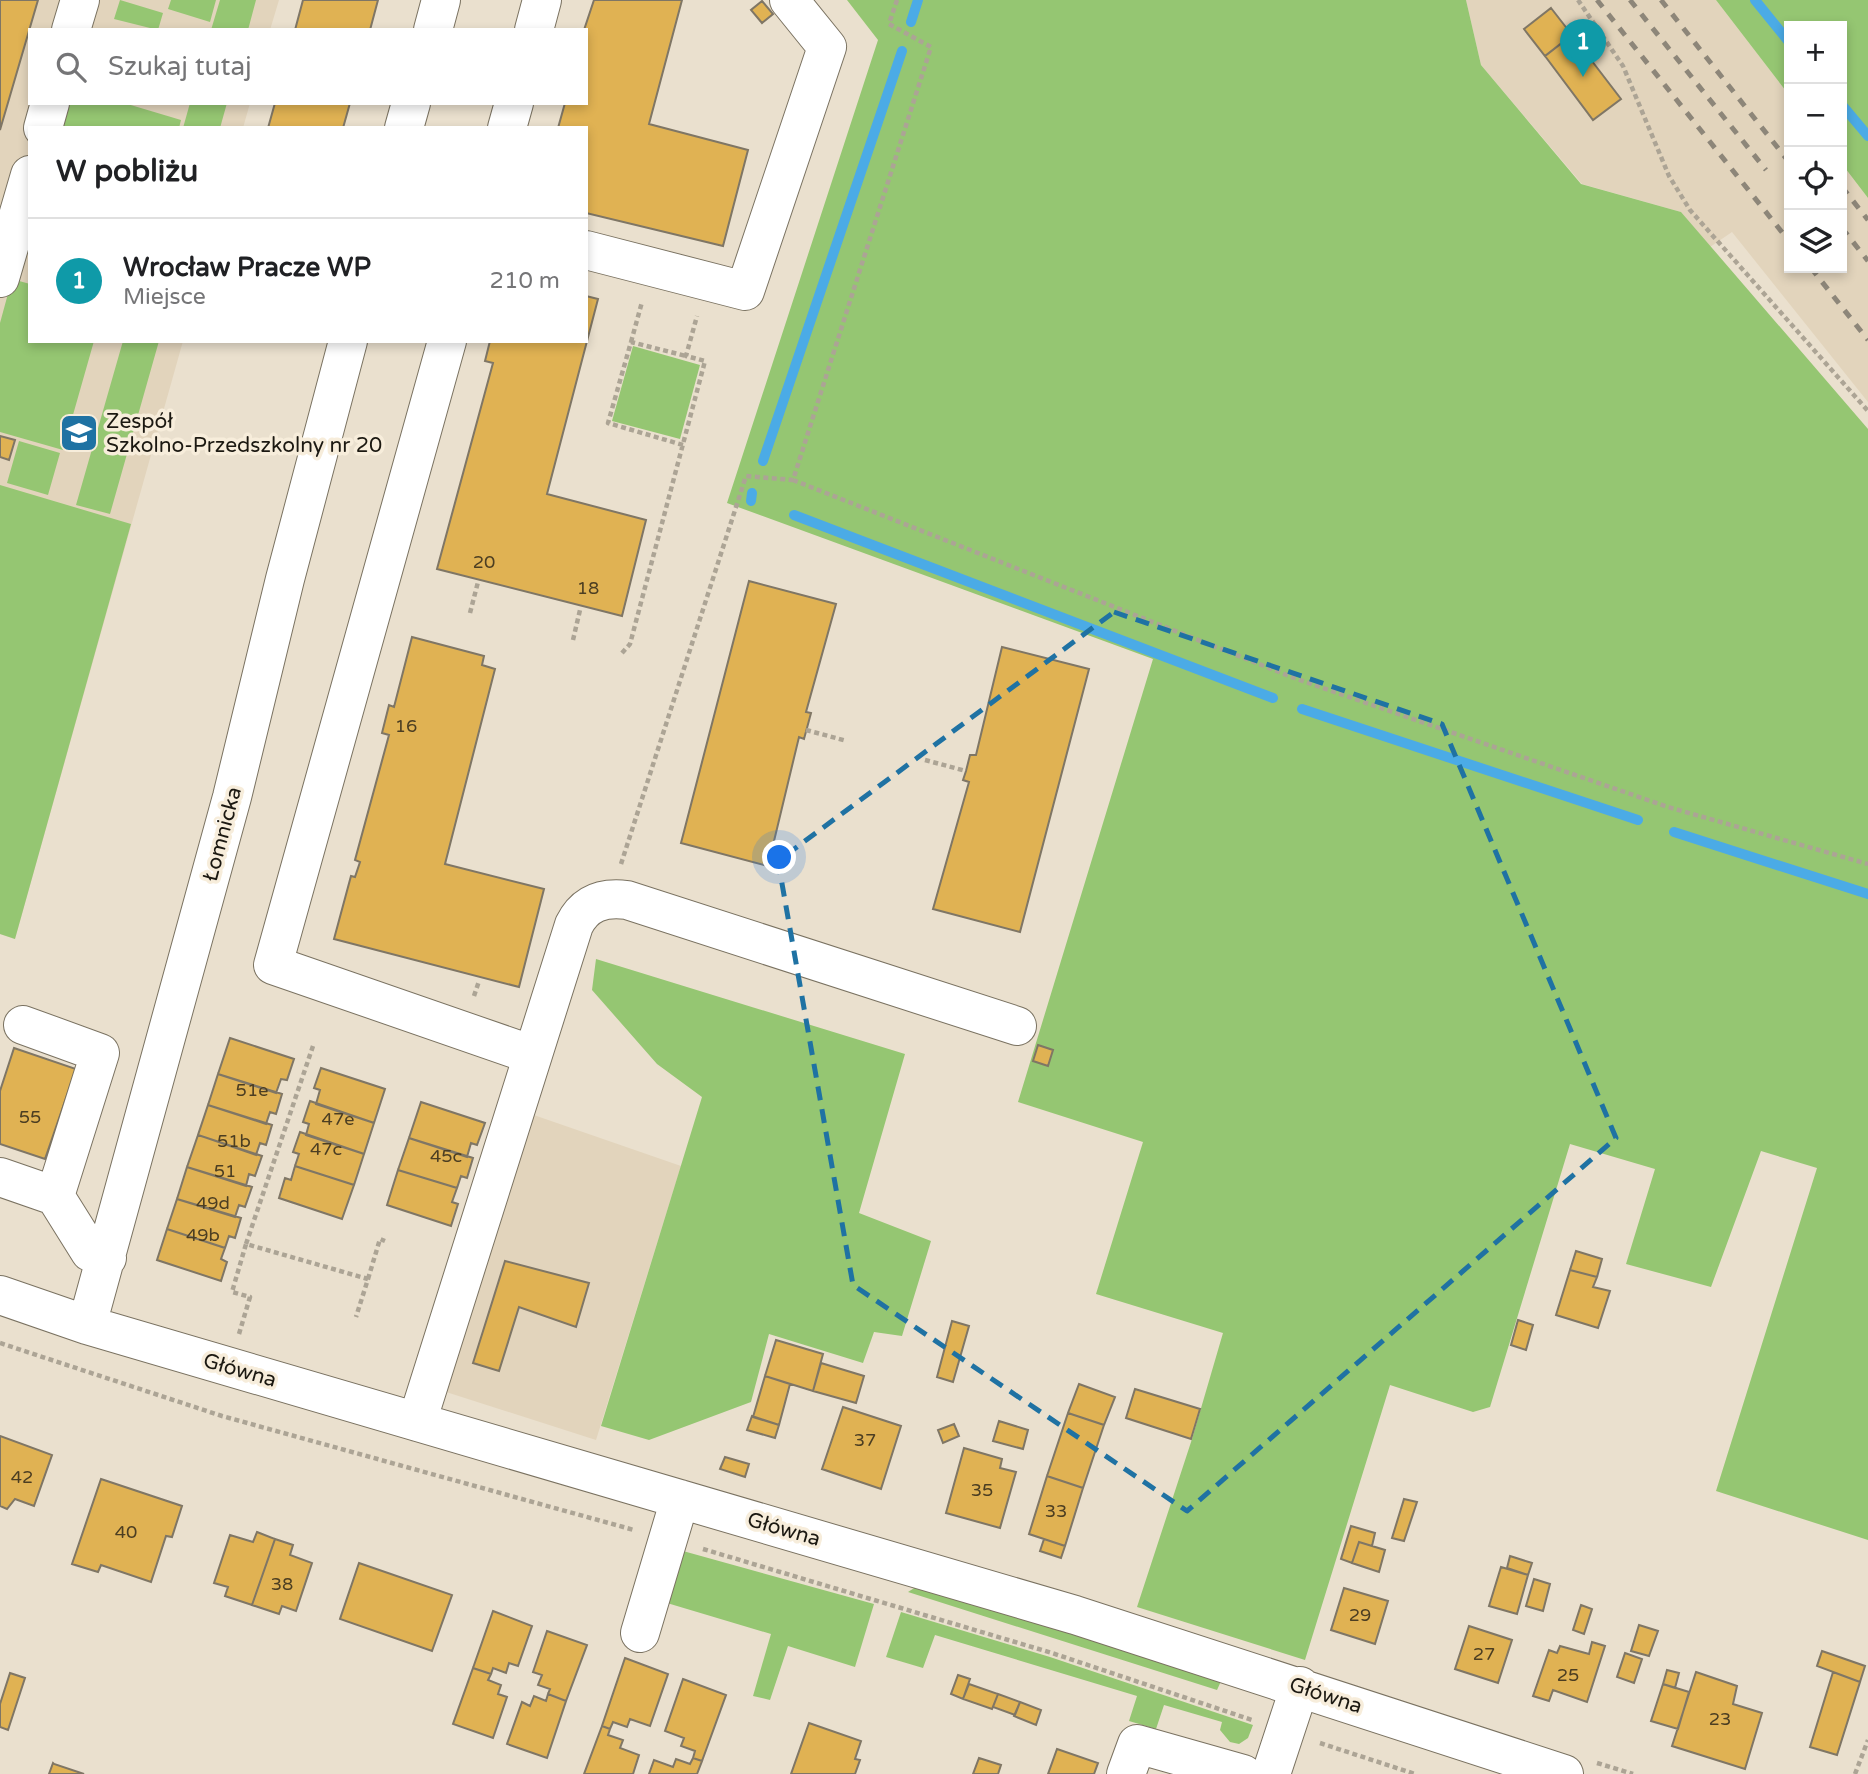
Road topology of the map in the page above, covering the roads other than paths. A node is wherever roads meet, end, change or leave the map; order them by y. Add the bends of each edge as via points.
1 (80, 0) edge
2 (441, 0) edge
3 (542, 0) edge
4 (789, 0) edge
5 (72, 28) edge
6 (434, 28) edge
7 (535, 28) edge
8 (49, 105) edge
9 (410, 105) edge
10 (513, 105) edge
11 (44, 126) edge
12 (405, 126) edge
13 (508, 126) edge
14 (28, 181) edge
15 (588, 251) edge
16 (0, 278) edge
17 (347, 343) edge
18 (446, 343) edge
19 (23, 1025) dead end
20 (1017, 1026) dead end
21 (533, 1055) junction
22 (0, 1177) edge
23 (55, 1196) junction
24 (107, 1258) junction
25 (0, 1295) edge
26 (87, 1325) junction
27 (417, 1422) junction
28 (680, 1499) junction
29 (640, 1633) dead end
30 (1300, 1686) junction
31 (1126, 1774) edge
32 (1243, 1774) edge
33 (1271, 1774) edge
34 (1564, 1774) edge

1 - 5 street
2 - 6 street
3 - 7 street
4 - 15 street via 827,47 745,291
8 - 11 street
9 - 12 street
10 - 13 street
14 - 16 street
17 - 24 street, Łomnicka via 232,797
18 - 21 street via 273,965
19 - 23 street via 100,1053
20 - 21 street via 627,900 610,900 586,908 574,925
21 - 27 street
22 - 23 street
23 - 24 street via 90,1252
24 - 26 street, Łomnicka
25 - 26 street, Główna
26 - 27 street, Główna
27 - 28 street, Główna
28 - 29 street
28 - 30 street, Główna
30 - 33 street
30 - 34 street, Główna
31 - 32 street via 1137,1745

